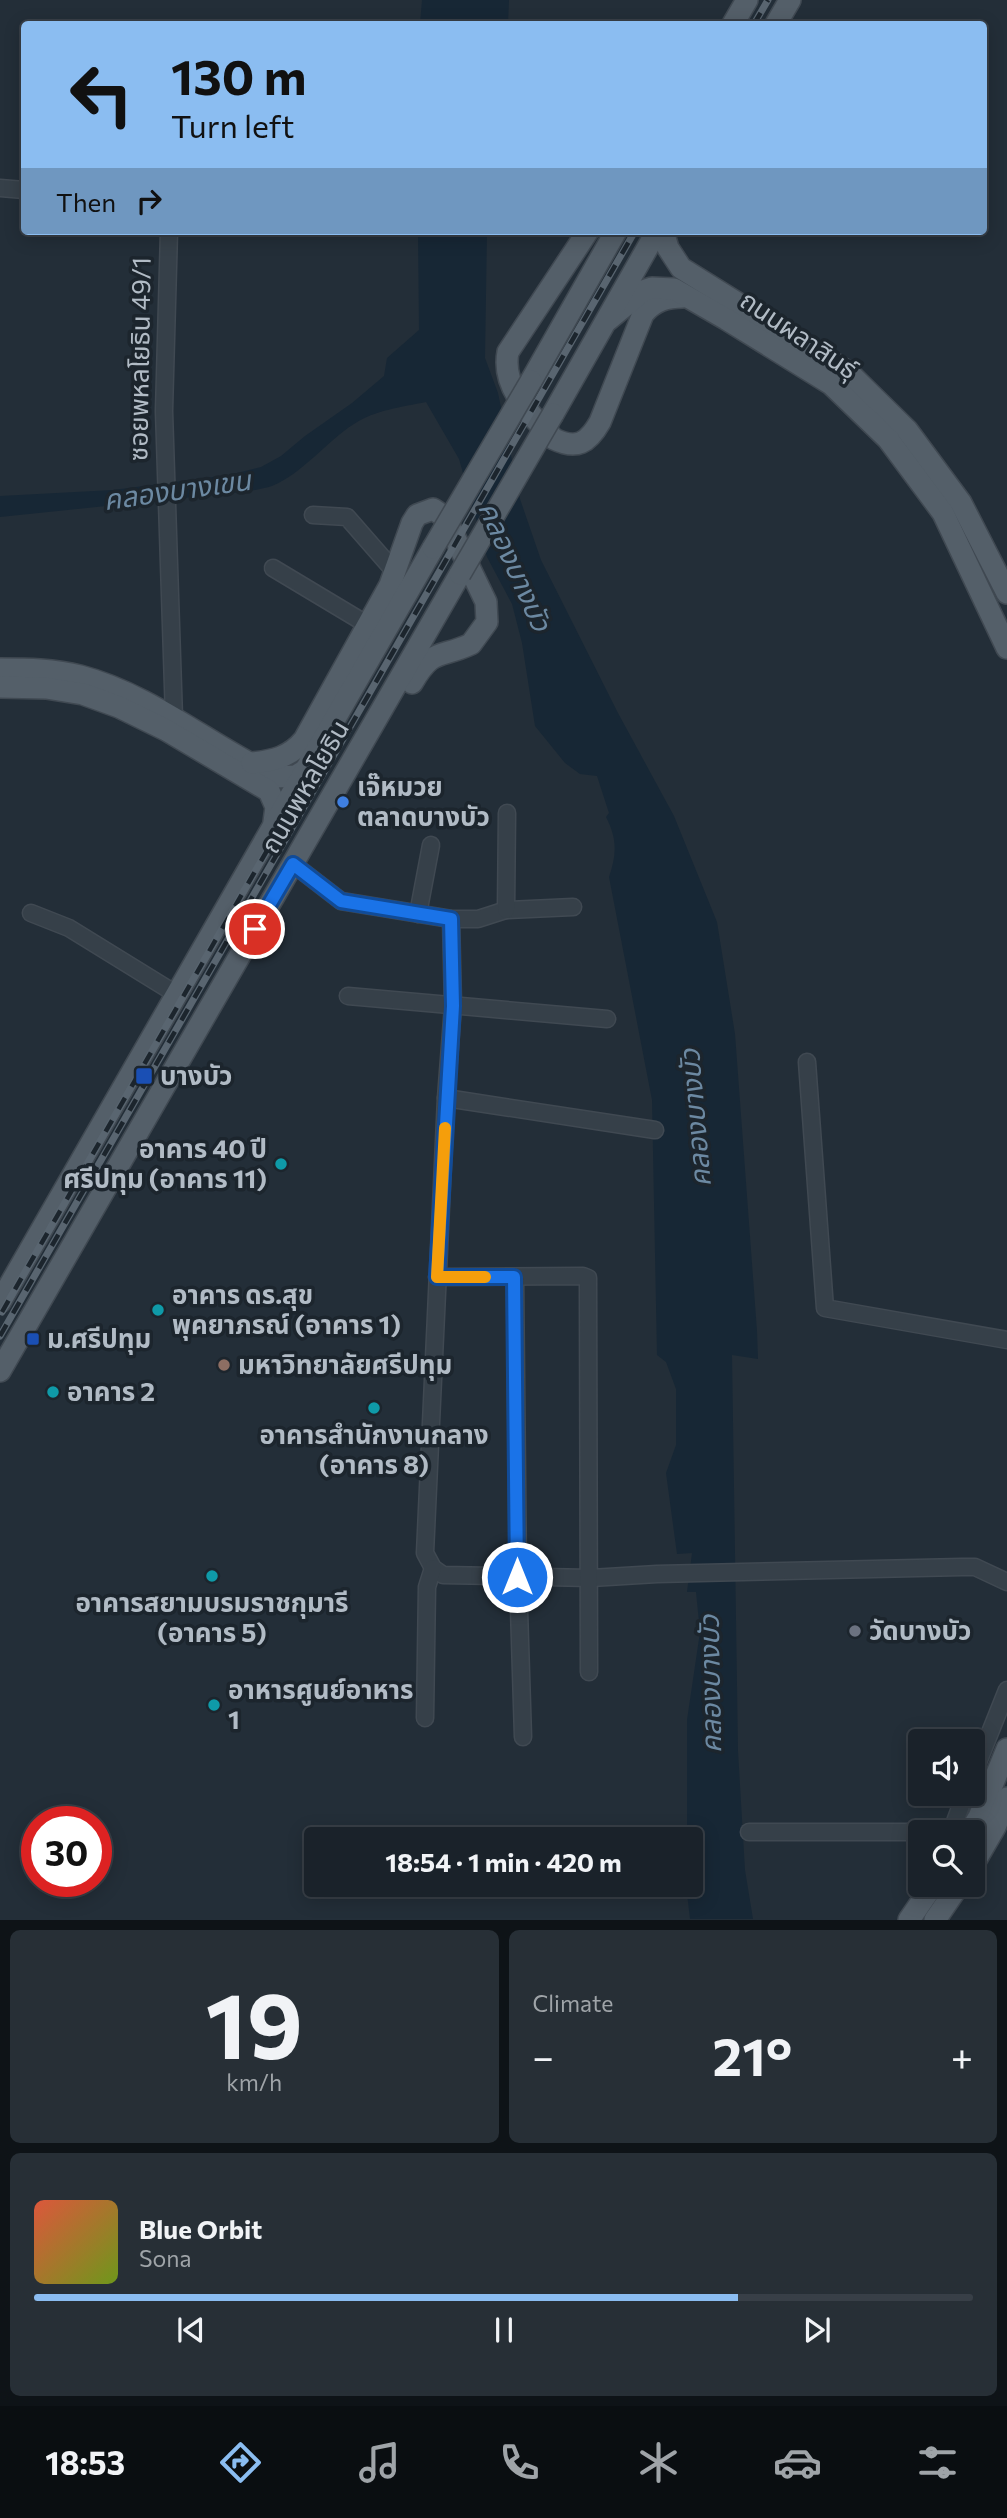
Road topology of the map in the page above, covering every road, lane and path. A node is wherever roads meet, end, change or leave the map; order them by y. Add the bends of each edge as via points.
1 (747, 0) edge
2 (790, 0) edge
3 (735, 21) edge
4 (777, 21) edge
5 (0, 188) edge
6 (21, 190) edge
7 (169, 235) edge
8 (585, 235) edge
9 (614, 235) edge
10 (655, 235) edge
11 (664, 235) edge
12 (681, 268) junction
13 (675, 295) junction
14 (731, 311) junction
15 (608, 320) junction
16 (313, 515) dead end
17 (273, 568) dead end
18 (395, 572) junction
19 (1007, 593) edge
20 (368, 625) junction
21 (1007, 648) edge
22 (0, 669) edge
23 (0, 687) edge
24 (147, 713) junction
25 (170, 724) junction
26 (252, 763) junction
27 (304, 771) junction
28 (507, 813) dead end
29 (274, 824) junction
30 (306, 841) junction
31 (431, 845) dead end
32 (293, 864) junction
33 (573, 907) dead end
34 (506, 910) junction
35 (31, 913) dead end
36 (418, 914) junction
37 (451, 919) junction
38 (176, 994) junction
39 (348, 996) dead end
40 (453, 1006) junction
41 (607, 1020) dead end
42 (807, 1062) dead end
43 (446, 1098) junction
44 (655, 1130) dead end
45 (437, 1277) junction
46 (514, 1277) junction
47 (0, 1302) edge
48 (1007, 1340) edge
49 (0, 1371) edge
50 (433, 1568) junction
51 (517, 1577) junction
52 (591, 1578) junction
53 (1007, 1582) edge
54 (589, 1672) dead end
55 (1007, 1690) edge
56 (425, 1718) dead end
57 (523, 1737) dead end
58 (985, 1745) edge
59 (1007, 1749) edge
60 (1007, 1798) edge
61 (975, 1820) edge
62 (749, 1832) dead end
63 (908, 1832) edge
64 (985, 1844) edge
65 (925, 1897) edge
66 (951, 1897) edge
67 (909, 1920) edge
68 (935, 1920) edge

1 - 3 main road
2 - 4 main road
5 - 6 street
7 - 25 street, ซอยพหลโยธิน 49/1 via 164,411
8 - 13 main road via 508,352 505,366 512,388 554,439 575,444 592,435 643,314
9 - 27 main road, ถนนพหลโยธิน, bridge
10 - 15 main road, ถนนพหลโยธิน
11 - 12 main road, ถนนผลาสินธุ์
12 - 13 main road
12 - 14 main road, ถนนผลาสินธุ์
13 - 14 main road, ถนนผลาสินธุ์
13 - 15 main road via 652,288 643,291
14 - 19 main road, ถนนผลาสินธุ์ via 848,372 907,429 961,503
14 - 21 main road, ถนนผลาสินธุ์ via 831,384 888,439 943,513
15 - 30 main road, ถนนพหลโยธิน, bridge
16 - 18 street via 347,517
17 - 20 street
18 - 20 main road
18 - 30 main road via 417,514 433,509 445,517 486,602 487,622 471,644 426,661 337,814 329,826
20 - 26 main road via 296,750
22 - 24 main road via 80,676 116,689
23 - 24 main road via 83,694
24 - 25 main road
25 - 26 main road
25 - 29 main road via 269,791 276,807
26 - 27 main road via 276,777
27 - 29 main road, ถนนพหลโยธิน
28 - 34 street
29 - 38 main road, ถนนพหลโยธิน
30 - 32 main road, ถนนพหลโยธิน
31 - 36 street
32 - 36 street via 341,901
32 - 49 main road, ถนนพหลโยธิน
33 - 34 street
34 - 37 street via 478,919
35 - 38 street via 69,928
36 - 37 street
37 - 40 street
38 - 47 main road, ถนนพหลโยธิน
39 - 40 street
40 - 41 street
40 - 43 street
42 - 48 street via 825,1308
43 - 44 street
43 - 45 street
45 - 46 street
45 - 50 street via 425,1553
46 - 51 street
46 - 52 street via 583,1276 590,1283
50 - 51 street via 443,1575
50 - 56 street via 427,1587
51 - 52 street
51 - 57 street
52 - 53 street via 975,1567
52 - 54 street
55 - 58 street
59 - 61 main road
60 - 64 main road
62 - 63 street
65 - 67 main road
66 - 68 main road

